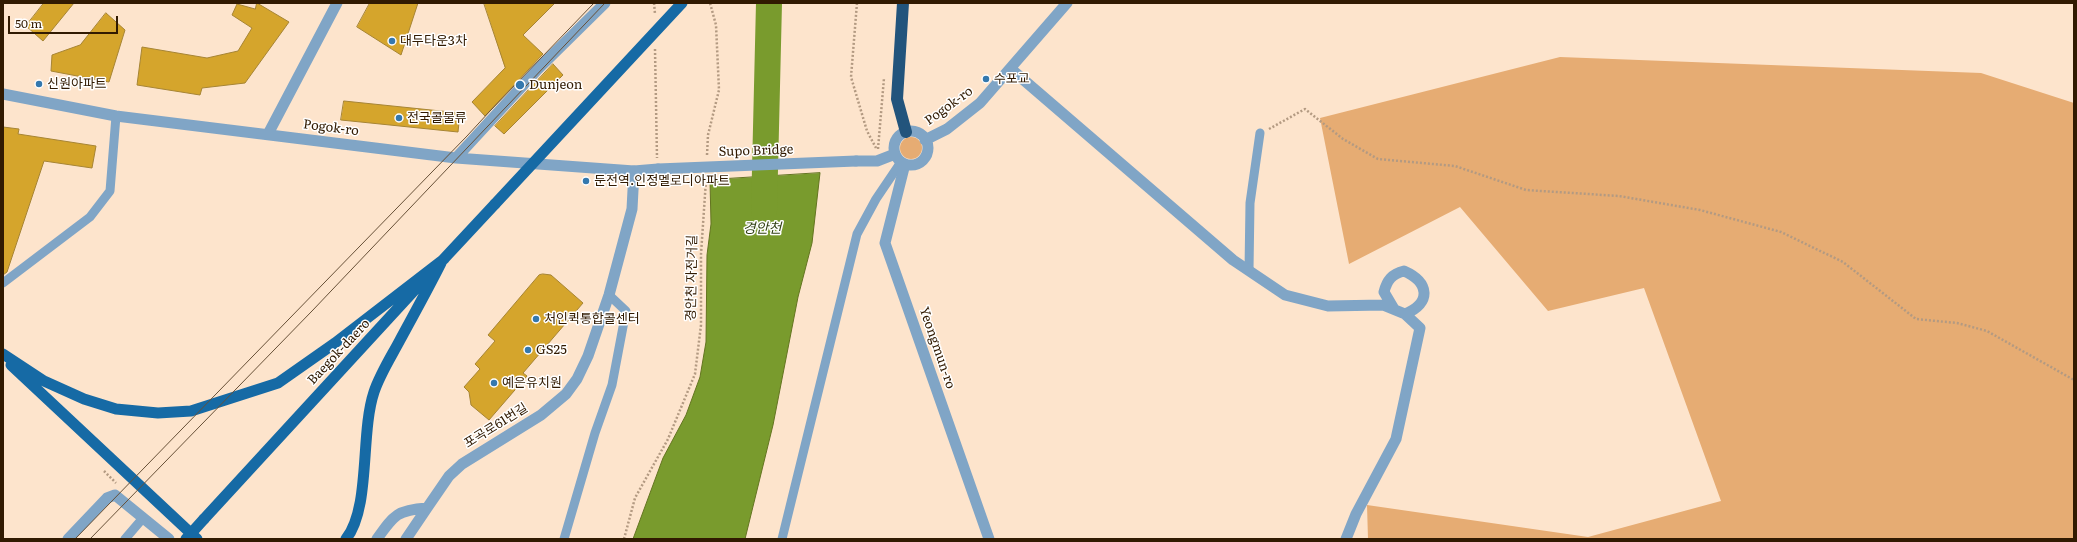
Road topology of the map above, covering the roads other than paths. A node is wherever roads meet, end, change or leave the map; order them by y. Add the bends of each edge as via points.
1 (337, 3) edge
2 (605, 3) edge
3 (682, 3) edge
4 (903, 3) edge
5 (1067, 3) edge
6 (1011, 69) junction
7 (3, 94) edge
8 (116, 116) junction
9 (906, 132) junction
10 (1260, 133) road end
11 (268, 134) junction
12 (925, 140) junction
13 (456, 158) junction
14 (900, 160) junction
15 (658, 169) joint
16 (634, 171) junction
17 (444, 259) junction
18 (1249, 270) junction
19 (3, 283) edge
20 (609, 295) junction
21 (3, 354) edge
22 (3, 357) edge
23 (427, 508) junction
24 (144, 518) junction
25 (68, 539) edge
26 (125, 539) edge
27 (169, 539) edge
28 (186, 539) edge
29 (197, 539) edge
30 (346, 539) edge
31 (377, 539) edge
32 (406, 539) edge
33 (564, 539) edge
34 (782, 539) edge
35 (989, 539) edge
36 (1346, 539) edge

1 - 11 street
2 - 13 street via 538,69
3 - 17 main road, Baegok-daero, bridge
4 - 9 highway via 897,99
5 - 6 street, Pogok-ro
6 - 12 street, Pogok-ro via 980,103 947,129
6 - 18 street via 1233,260
7 - 8 street, Pogok-ro
8 - 11 street, Pogok-ro
8 - 19 lane via 110,191 90,217
9 - 12 street via 919,133
9 - 14 street via 895,142
10 - 18 lane via 1250,203
11 - 13 street, Pogok-ro
12 - 14 street via 928,148 924,159 914,165
13 - 16 street, Pogok-ro
14 - 15 street, Supo Bridge, bridge via 877,156 856,161
14 - 34 lane via 857,234
14 - 35 street, Yeongmun-ro via 885,243
15 - 16 street, Pogok-ro
16 - 20 street, 포곡로61번길 via 632,209
17 - 21 main road via 335,343 278,382 191,411 158,413 116,409 84,399 44,381
17 - 28 main road, Baegok-daero, bridge
17 - 30 main road via 374,392 367,425 359,513
18 - 36 street via 1285,295 1328,306 1383,305 1400,312 1420,328 1396,439 1356,514
20 - 23 street, 포곡로61번길 via 588,356 577,379 566,394 540,415 462,464 449,476
20 - 33 lane via 626,311 612,385
22 - 29 main road
23 - 31 street via 407,509 396,516
23 - 32 street, 포곡로61번길
24 - 25 street via 115,495 110,495
24 - 26 lane
24 - 27 street

